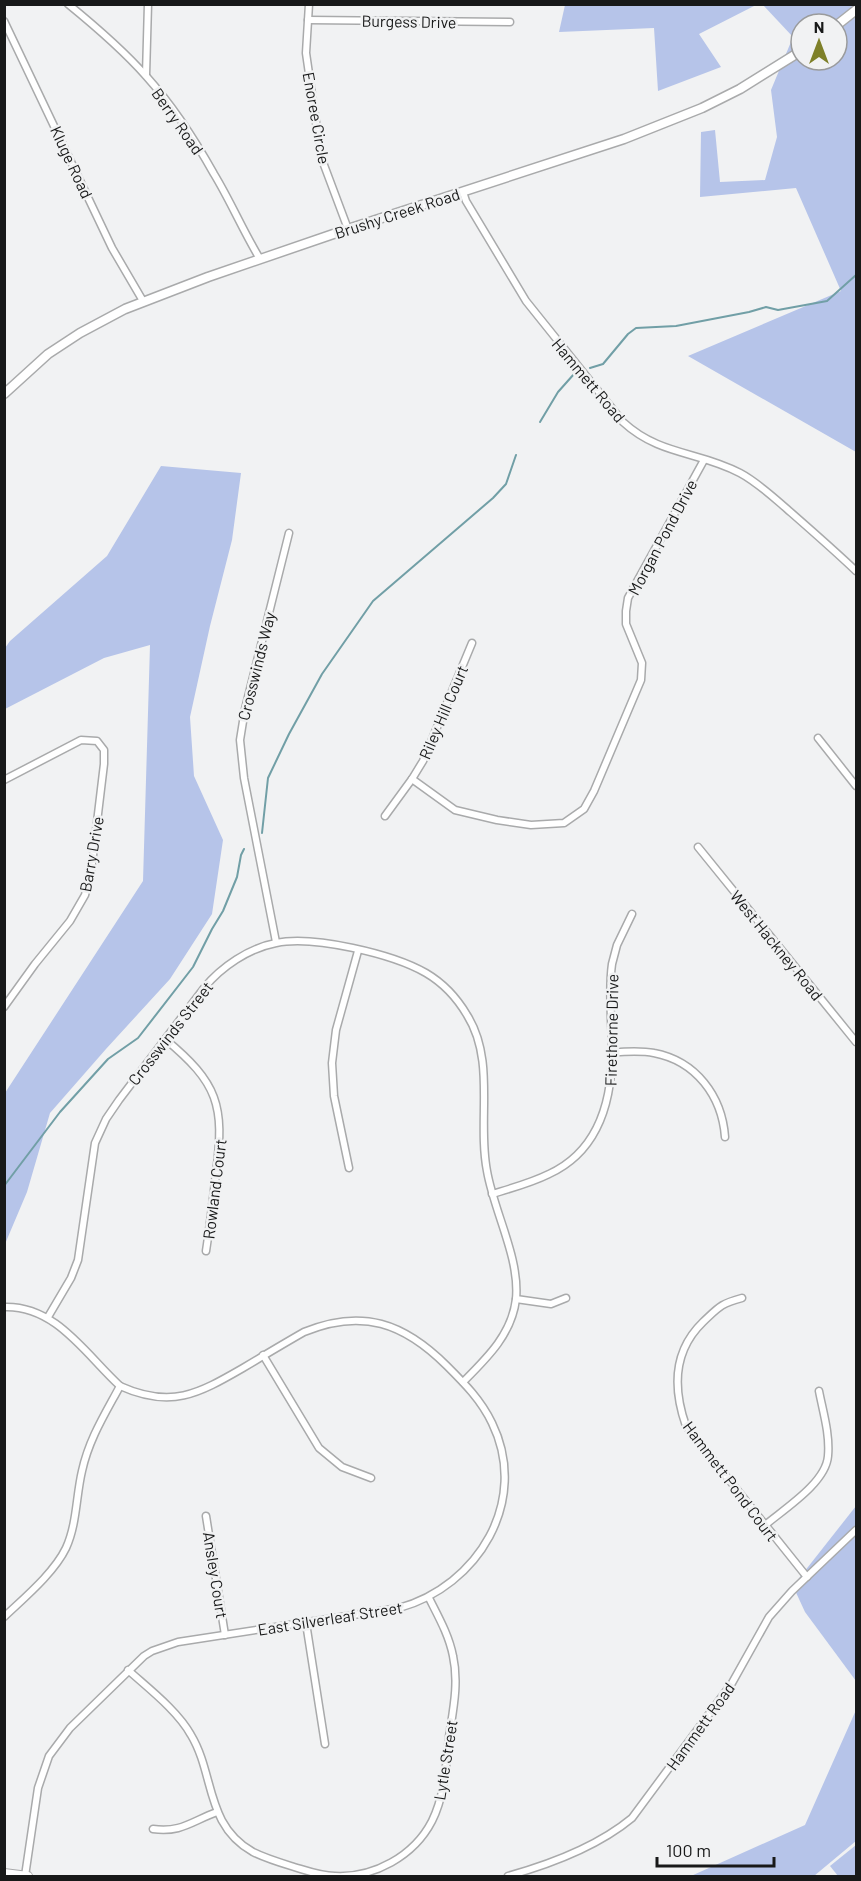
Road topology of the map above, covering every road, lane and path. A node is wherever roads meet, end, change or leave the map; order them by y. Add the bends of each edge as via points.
1 (68, 4) edge
2 (148, 4) edge
3 (309, 4) edge
4 (308, 20) junction
5 (4, 21) edge
6 (510, 22) dead end
7 (789, 58) edge
8 (146, 75) junction
9 (463, 192) junction
10 (348, 229) junction
11 (260, 259) junction
12 (143, 302) junction
13 (4, 394) edge
14 (704, 459) junction
15 (290, 532) dead end
16 (856, 571) edge
17 (472, 643) dead end
18 (818, 738) dead end
19 (412, 779) junction
20 (4, 780) edge
21 (856, 786) edge
22 (385, 816) dead end
23 (698, 847) dead end
24 (632, 914) dead end
25 (276, 942) junction
26 (358, 951) junction
27 (4, 1006) edge
28 (165, 1039) junction
29 (856, 1042) edge
30 (612, 1052) junction
31 (725, 1137) dead end
32 (349, 1168) dead end
33 (492, 1194) junction
34 (206, 1251) dead end
35 (566, 1298) dead end
36 (742, 1298) dead end
37 (516, 1299) junction
38 (4, 1307) edge
39 (48, 1317) junction
40 (263, 1355) junction
41 (463, 1382) junction
42 (120, 1386) junction
43 (819, 1391) dead end
44 (371, 1478) dead end
45 (206, 1516) dead end
46 (764, 1526) junction
47 (856, 1530) edge
48 (807, 1577) junction
49 (429, 1598) junction
50 (4, 1617) edge
51 (306, 1623) junction
52 (225, 1635) junction
53 (128, 1670) junction
54 (325, 1744) dead end
55 (217, 1812) junction
56 (153, 1829) dead end
57 (4, 1874) edge
58 (26, 1876) edge
59 (508, 1876) edge

1 - 8 street, Berry Road
2 - 8 street
3 - 4 street, Enoree Circle
4 - 6 street, Burgess Drive
4 - 10 street, Enoree Circle via 306,53 317,129 324,165
5 - 12 street, Kluge Road via 112,248
7 - 9 main road, Brushy Creek Road via 702,108 624,139
8 - 11 street, Berry Road via 215,175
9 - 10 main road, Brushy Creek Road
9 - 14 street, Hammett Road via 526,301 616,414 651,442
10 - 11 main road, Brushy Creek Road
11 - 12 main road, Brushy Creek Road
12 - 13 main road, Brushy Creek Road via 62,344
14 - 16 street, Hammett Road via 755,482
14 - 19 street, Morgan Pond Drive via 628,598 626,624 642,663 641,681 584,809 564,823 531,825 497,820 455,810
15 - 25 street, Crosswinds Way via 244,709 240,740 245,787
17 - 19 street, Riley Hill Court
18 - 21 street
19 - 22 street, Riley Hill Court
20 - 27 street, Barry Drive via 88,739 98,741 104,750 89,883 70,921
23 - 29 street, West Hackney Road
24 - 30 street, Firethorne Drive via 612,963
25 - 26 street, Crosswinds Street via 318,942
25 - 28 street, Crosswinds Street via 250,952 218,973
26 - 32 street via 336,1030 332,1063 334,1096
26 - 33 street, Crosswinds Street via 401,962 427,974 450,993 469,1018 482,1058 484,1153
28 - 34 street, Rowland Court via 202,1074 219,1114 220,1141
28 - 39 street, Crosswinds Street via 100,1130 78,1260
30 - 31 street via 656,1053 691,1070 716,1099
30 - 33 street, Firethorne Drive via 607,1105 582,1149 551,1174
33 - 37 street, Crosswinds Street via 514,1271
35 - 37 street via 551,1304
36 - 46 street, Hammett Pond Court via 723,1303 686,1344 678,1366 677,1389 686,1426
37 - 41 street, Crosswinds Street via 512,1319 496,1347
38 - 39 street
39 - 42 street
40 - 41 street, East Silverleaf Street via 321,1325 368,1321 415,1338
40 - 42 street, East Silverleaf Street via 210,1387 186,1395 158,1397
40 - 44 street via 319,1448 342,1467
41 - 49 street, East Silverleaf Street via 482,1405 498,1438 503,1469 501,1502 492,1532 475,1560 454,1582
42 - 50 street via 87,1452 65,1550
43 - 46 street via 828,1442 824,1471 814,1485
45 - 52 street, Ansley Court
46 - 48 street, Hammett Pond Court
47 - 48 street, Hammett Road
48 - 59 street, Hammett Road via 769,1617 732,1683 633,1818 569,1854
49 - 51 street, East Silverleaf Street via 399,1608
49 - 55 street, Lytle Street via 450,1643 456,1684 441,1797 431,1822 415,1845 372,1871 323,1875 251,1851 232,1835
51 - 52 street, East Silverleaf Street
51 - 54 street
52 - 53 street, East Silverleaf Street via 178,1642 152,1651
53 - 55 street, Lytle Street via 190,1732
53 - 58 street, East Silverleaf Street via 70,1728 49,1756 38,1788
55 - 56 street via 176,1830
57 - 58 street

